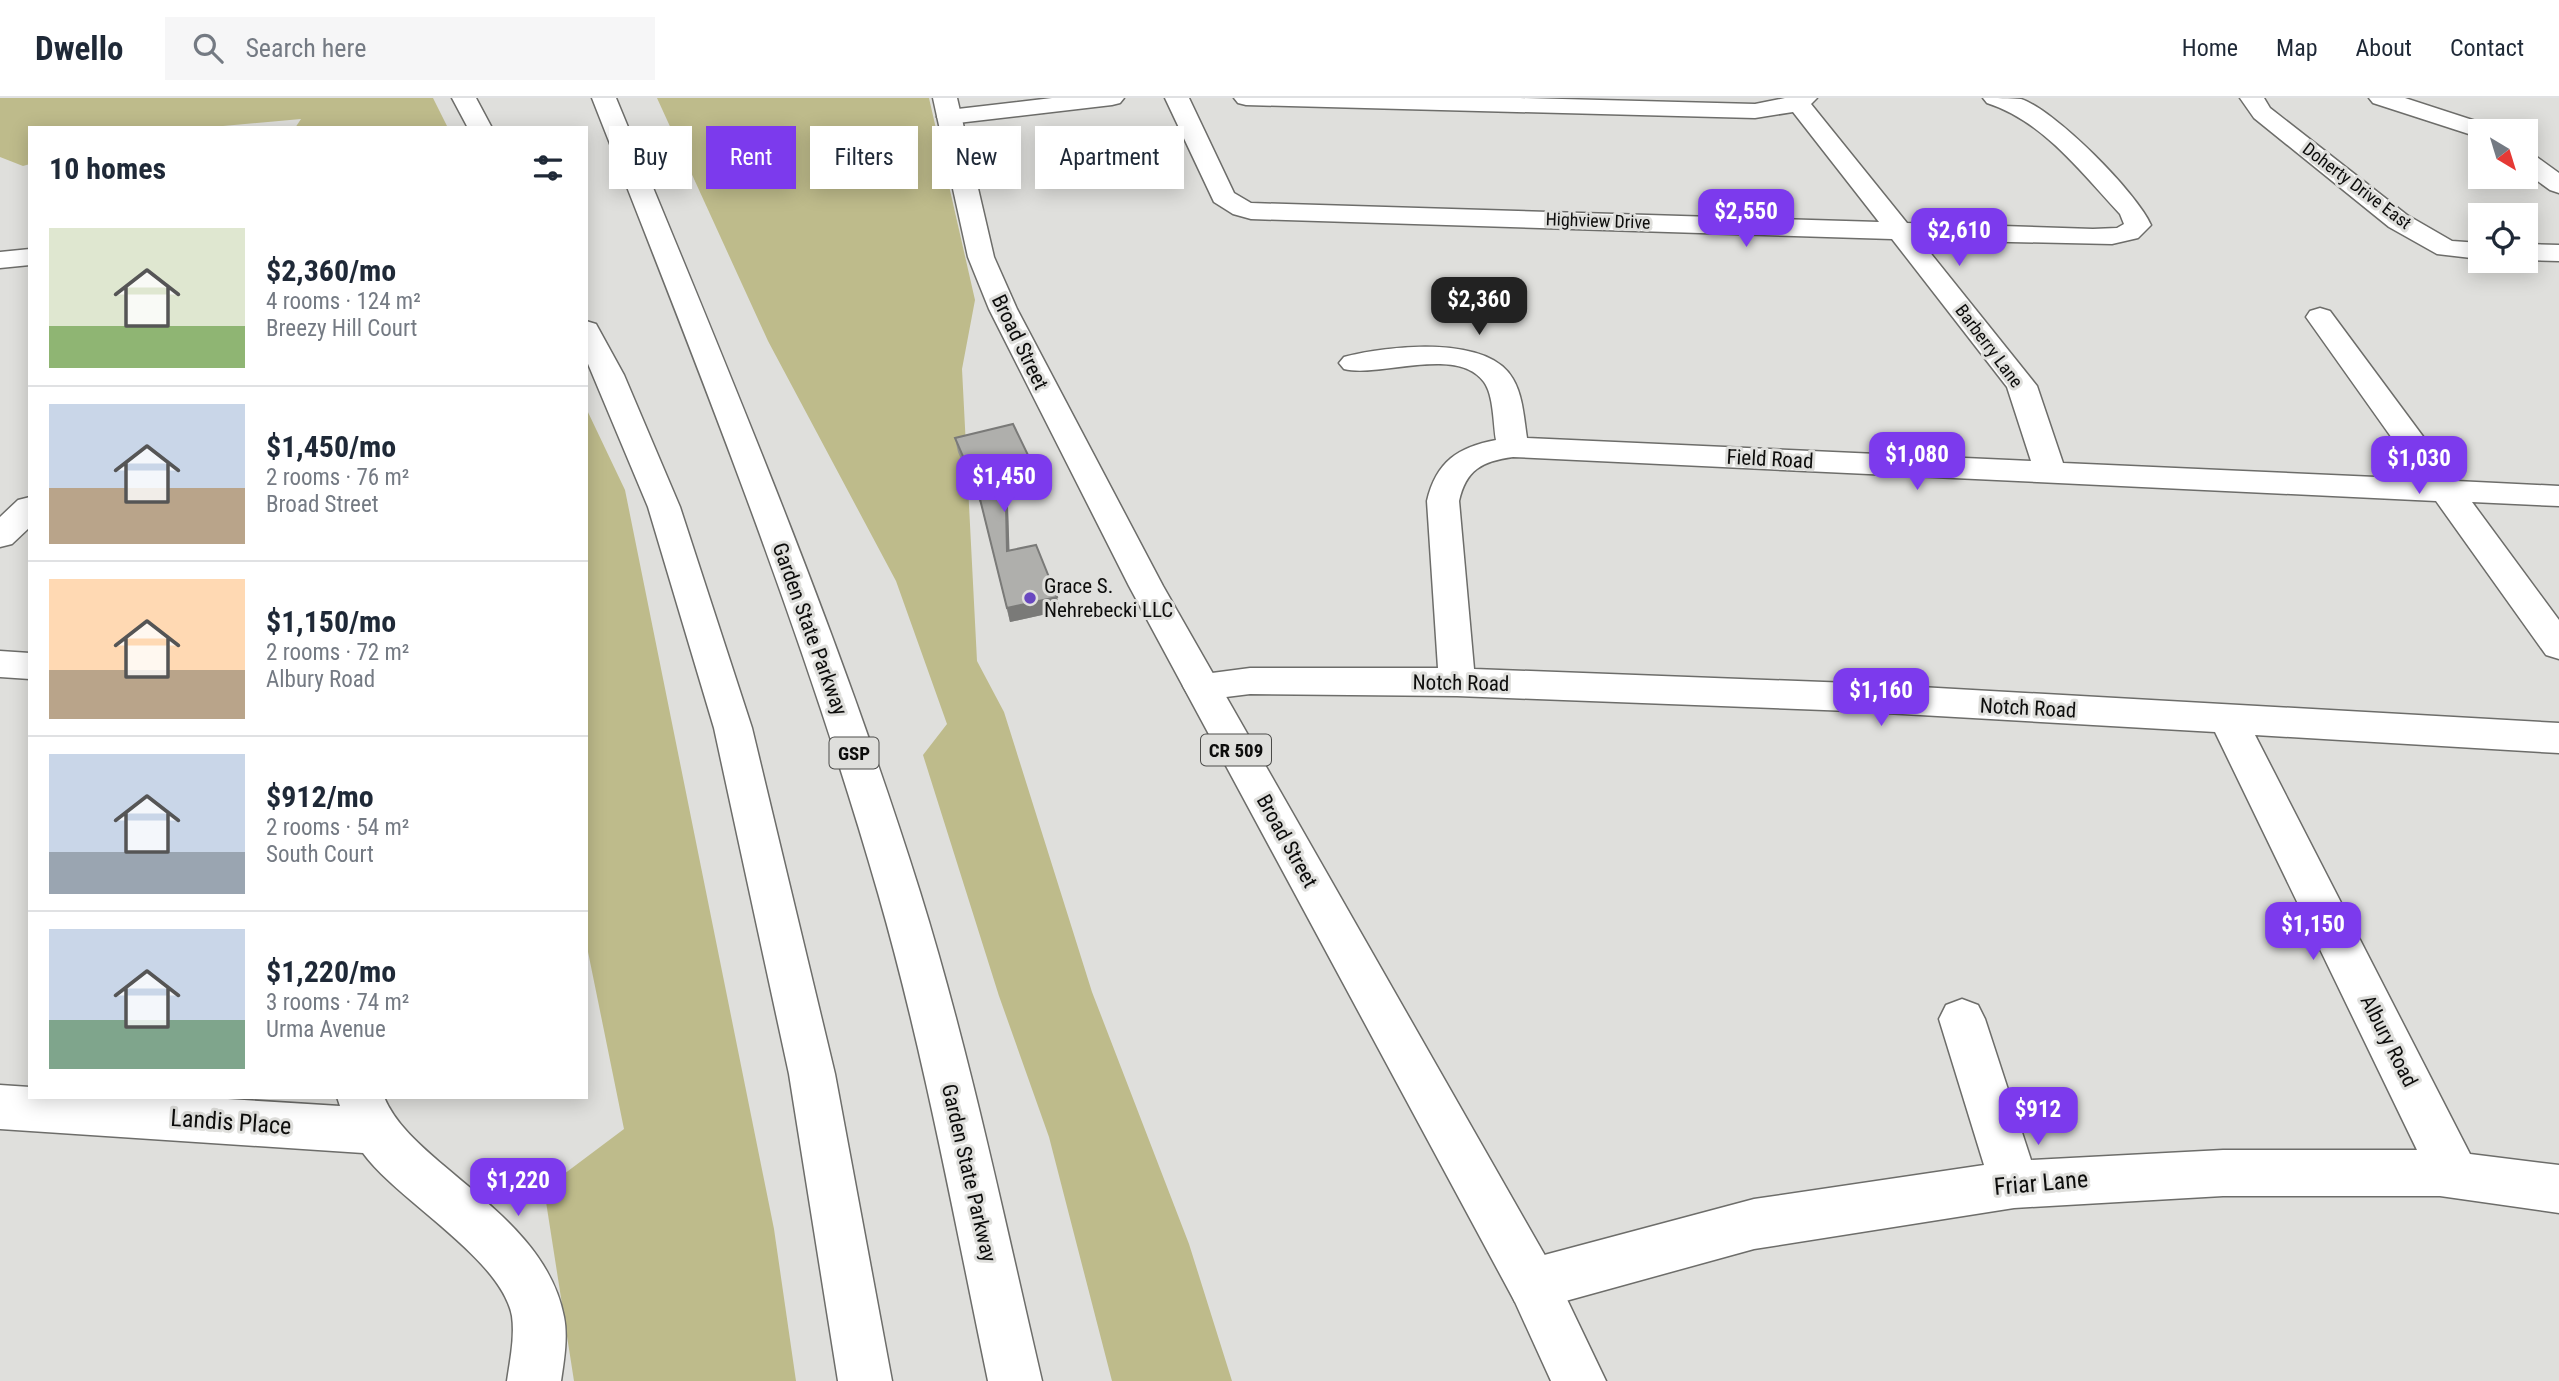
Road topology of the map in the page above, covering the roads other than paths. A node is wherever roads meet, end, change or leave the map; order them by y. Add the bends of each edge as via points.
1 (464, 98) edge
2 (604, 98) edge
3 (1112, 98) edge
4 (1177, 98) edge
5 (1245, 98) edge
6 (1995, 98) edge
7 (2252, 98) edge
8 (2381, 98) edge
9 (1342, 99) edge
10 (1801, 100) edge
11 (1562, 102) edge
12 (947, 107) edge
13 (479, 126) edge
14 (2468, 126) edge
15 (2538, 170) edge
16 (2559, 185) edge
17 (1900, 231) junction
18 (2468, 250) edge
19 (2538, 252) edge
20 (2559, 253) edge
21 (28, 257) edge
22 (0, 260) edge
23 (2320, 317) dead end
24 (588, 334) edge
25 (1353, 363) dead end
26 (1513, 447) junction
27 (2050, 472) junction
28 (2448, 490) junction
29 (2559, 496) edge
30 (28, 510) edge
31 (0, 537) edge
32 (2559, 646) edge
33 (0, 664) edge
34 (28, 666) edge
35 (1457, 682) junction
36 (1202, 686) junction
37 (2228, 720) junction
38 (2559, 738) edge
39 (1962, 1019) dead end
40 (0, 1107) edge
41 (369, 1114) edge
42 (2455, 1175) junction
43 (2014, 1184) junction
44 (2559, 1189) edge
45 (1533, 1284) junction
46 (534, 1381) edge
47 (865, 1381) edge
48 (1016, 1381) edge
49 (1579, 1381) edge

1 - 13 main road
2 - 48 main road, Garden State Parkway / GSP via 756,476 852,747 944,1060
3 - 12 main road
4 - 17 main road, Highview Drive via 1223,197 1251,211
5 - 9 main road
6 - 17 main road, Highview Drive via 2017,103 2039,119 2132,211 2138,225 2127,233 2093,237
7 - 18 main road, Doherty Drive East via 2262,113 2398,221 2446,248
8 - 14 main road
9 - 11 main road
10 - 11 main road via 1755,111
10 - 17 main road, Barberry Lane
12 - 36 main road, Broad Street / CR 509 via 989,279 1133,562
15 - 16 main road
17 - 27 main road, Barberry Lane via 2022,386
19 - 20 main road
21 - 22 main road
23 - 28 main road
24 - 47 main road via 664,507 733,727 812,1074
25 - 26 main road via 1442,356 1483,366 1499,381
26 - 27 main road, Field Road
26 - 35 main road, Field Road via 1469,456 1454,469 1446,485 1443,501
27 - 28 main road, Field Road
28 - 29 main road, Field Road
28 - 32 main road
30 - 31 main road
33 - 34 main road
35 - 36 main road, Notch Road via 1250,681
35 - 37 main road, Notch Road via 1850,697
36 - 45 main road, Broad Street / CR 509
37 - 38 main road, Notch Road
37 - 42 main road, Albury Road
39 - 43 main road
40 - 41 main road, Landis Place
41 - 46 main road via 392,1151 488,1237 522,1277 538,1315
42 - 43 main road, Friar Lane via 2222,1173
42 - 44 main road, Friar Lane
43 - 45 main road, Friar Lane via 1754,1224
45 - 49 main road, Broad Street / CR 509

